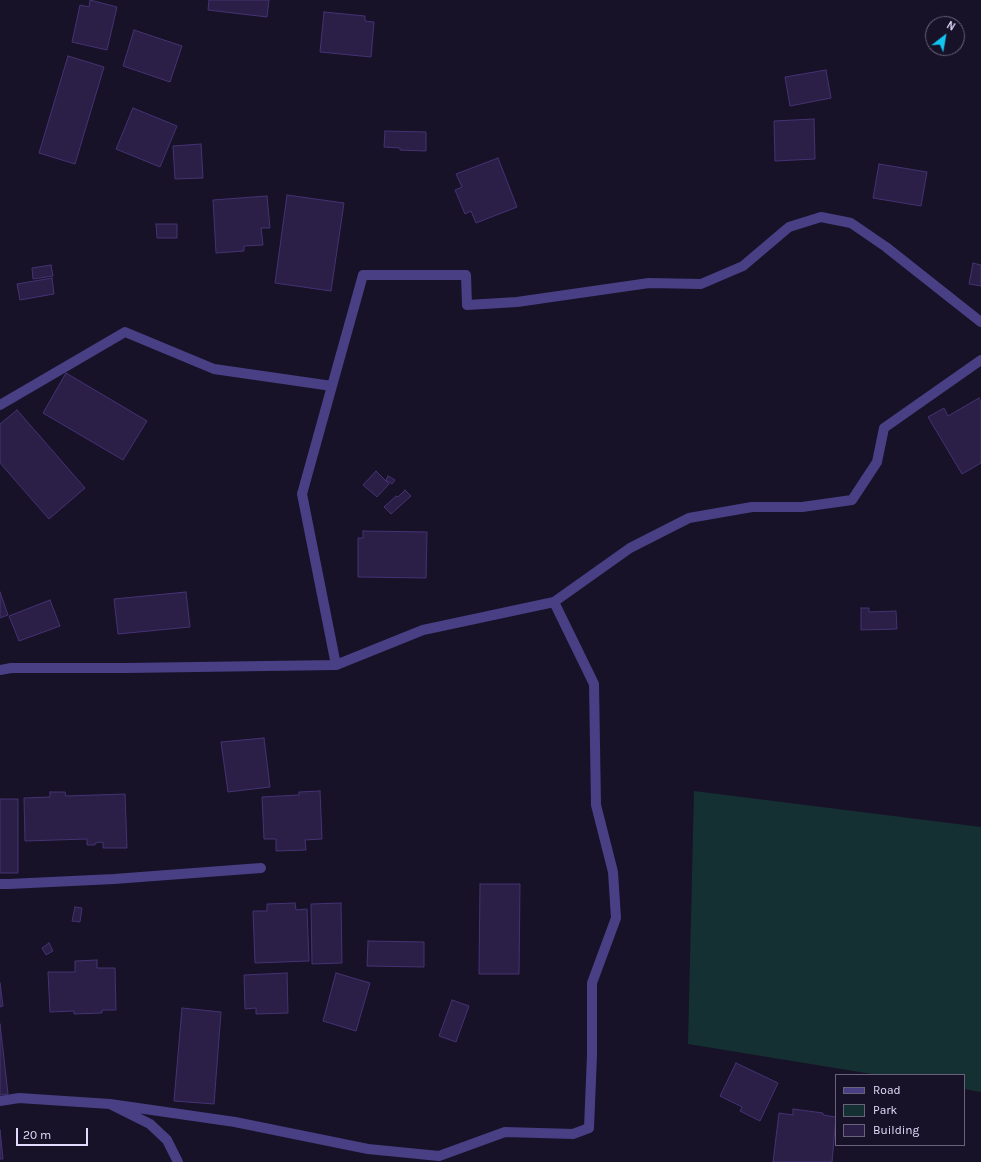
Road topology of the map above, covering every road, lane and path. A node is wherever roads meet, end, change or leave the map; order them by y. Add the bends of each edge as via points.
1 (981, 322) edge
2 (981, 360) edge
3 (332, 386) junction
4 (0, 405) edge
5 (554, 602) junction
6 (336, 665) junction
7 (0, 670) edge
8 (261, 868) dead end
9 (0, 884) edge
10 (0, 1101) edge
11 (110, 1104) junction
12 (178, 1162) edge

1 - 3 street via 886,247 851,223 821,217 788,227 743,266 702,284 649,283 517,302 467,305 466,275 363,275
2 - 5 street via 884,428 876,462 852,500 802,508 752,507 688,518 630,548
3 - 4 street via 214,369 126,332
3 - 6 street via 302,494
5 - 6 street via 423,630
5 - 11 street via 594,684 596,805 613,872 616,910 616,918 592,983 589,1128 573,1134 505,1132 439,1156 368,1150 235,1122
6 - 7 street
8 - 9 street
10 - 11 street via 19,1098
11 - 12 street via 150,1124 167,1140

